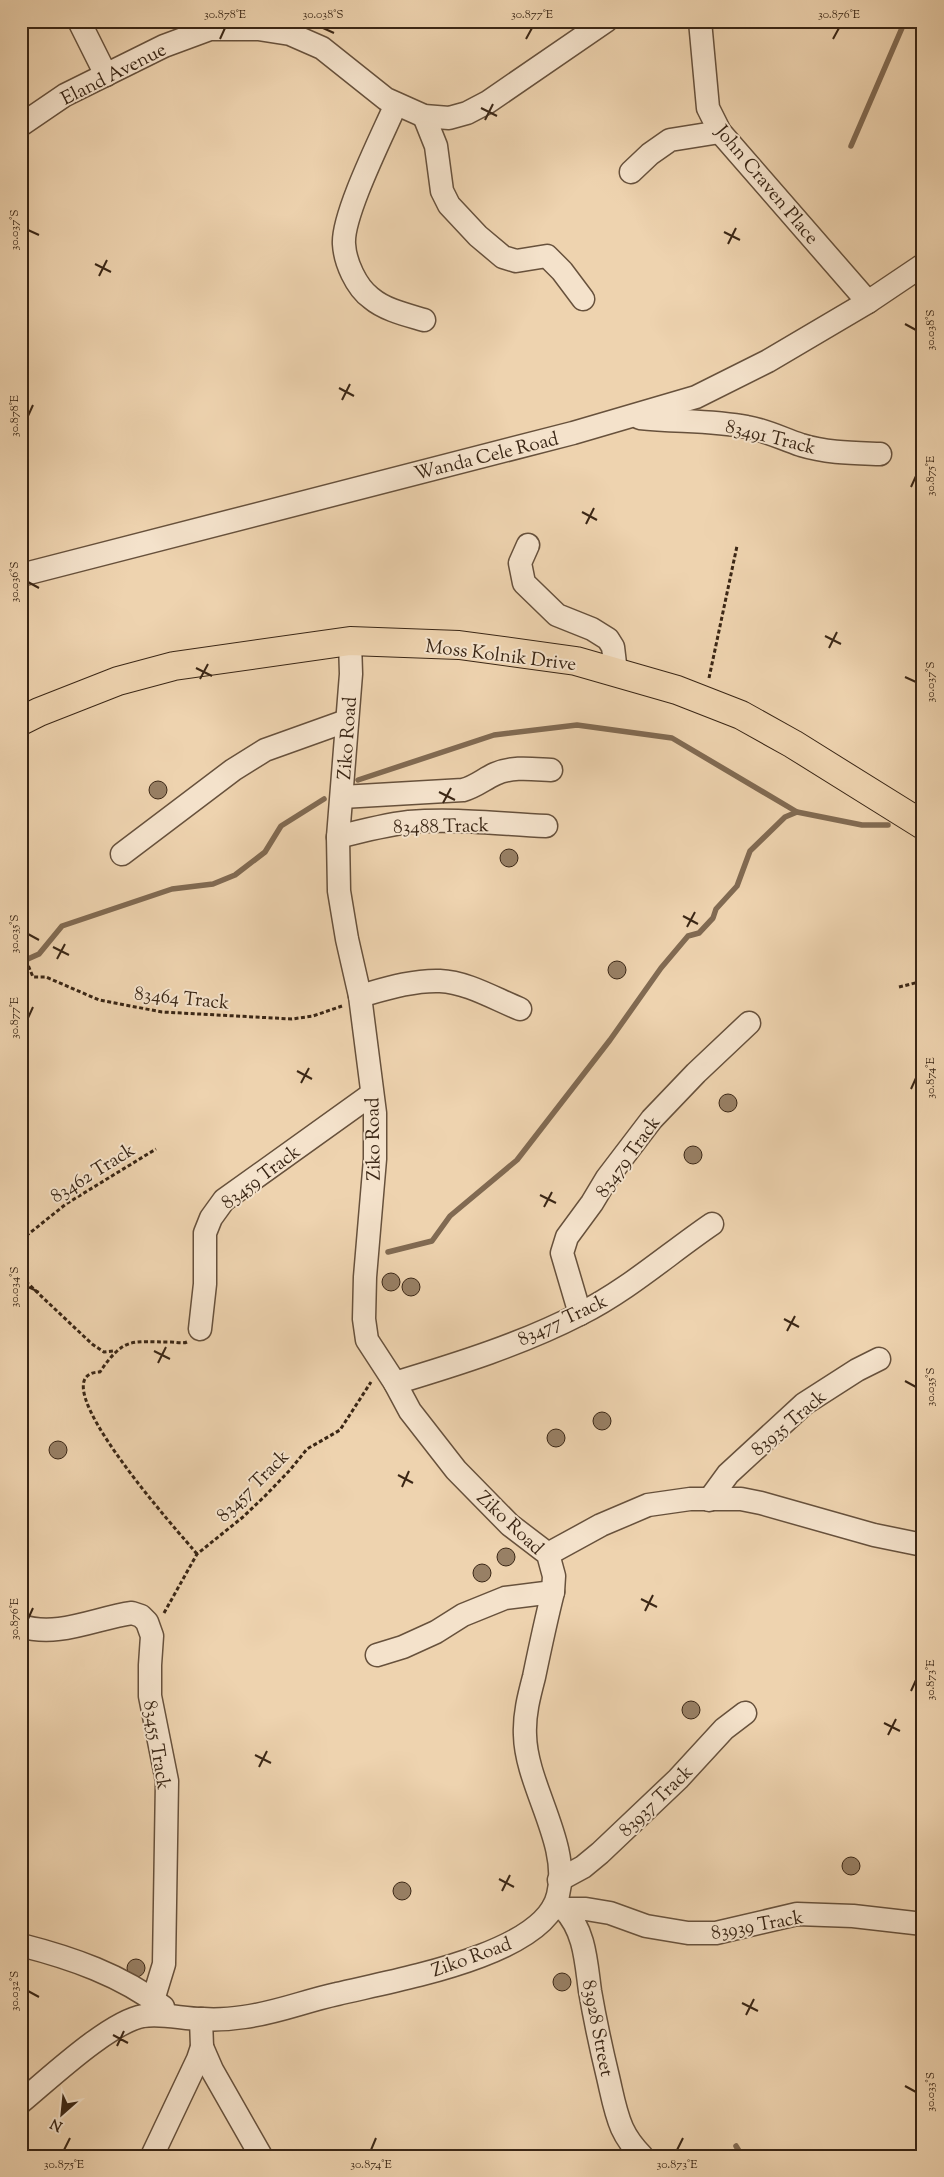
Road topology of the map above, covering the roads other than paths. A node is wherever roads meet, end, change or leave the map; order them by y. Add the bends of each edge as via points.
1 (79, 21) edge
2 (606, 21) edge
3 (700, 21) edge
4 (106, 75) junction
5 (396, 104) junction
6 (424, 116) junction
7 (21, 125) edge
8 (720, 132) junction
9 (631, 172) dead end
10 (923, 265) edge
11 (583, 299) dead end
12 (868, 302) junction
13 (424, 320) dead end
14 (632, 417) junction
15 (880, 454) dead end
16 (528, 545) dead end
17 (21, 575) edge
18 (350, 641) junction
19 (616, 672) junction
20 (21, 721) edge
21 (346, 721) junction
22 (551, 770) dead end
23 (342, 797) junction
24 (923, 825) edge
25 (546, 826) dead end
26 (338, 838) junction
27 (122, 854) dead end
28 (360, 996) junction
29 (520, 1009) dead end
30 (749, 1024) dead end
31 (372, 1094) junction
32 (712, 1224) dead end
33 (580, 1314) junction
34 (200, 1329) road end
35 (879, 1359) dead end
36 (392, 1378) junction
37 (709, 1500) junction
38 (923, 1545) edge
39 (548, 1554) junction
40 (553, 1592) junction
41 (21, 1626) edge
42 (377, 1655) dead end
43 (745, 1713) dead end
44 (559, 1880) junction
45 (558, 1909) junction
46 (923, 1924) edge
47 (21, 1945) edge
48 (153, 2000) junction
49 (173, 2016) junction
50 (201, 2020) junction
51 (202, 2047) junction
52 (21, 2102) edge
53 (152, 2156) edge
54 (262, 2156) edge
55 (642, 2156) edge

1 - 4 street
2 - 6 street, Eland Avenue via 467,113 449,118
3 - 8 street, John Craven Place via 708,108
4 - 5 street, Eland Avenue via 164,46 210,29 258,29 290,34 322,48
4 - 7 street, Eland Avenue via 64,96
5 - 6 street, Eland Avenue
5 - 13 street via 356,199 346,226 344,244 356,280 371,298
6 - 11 street via 436,146 442,192 449,205 503,258 516,261 547,256
8 - 9 street via 670,140
8 - 12 street, John Craven Place
10 - 12 street, Wanda Cele Road
12 - 14 street, Wanda Cele Road via 768,361 696,397
14 - 15 street, 83491 Track via 748,427 824,450
14 - 17 street, Wanda Cele Road
16 - 19 street via 520,563 524,584 557,615 592,629 608,640 613,647
18 - 19 main road, Moss Kolnik Drive via 459,645 576,661
18 - 20 main road, Moss Kolnik Drive via 174,666 118,681
18 - 21 street, Ziko Road via 351,674
19 - 24 main road, Moss Kolnik Drive via 677,690 741,715
21 - 23 street, Ziko Road
21 - 27 street via 264,750
22 - 23 street via 519,768 496,774 475,787 463,790
23 - 26 street, Ziko Road
25 - 26 street, 83488 Track via 410,822
26 - 28 street, Ziko Road via 339,891
28 - 29 street via 442,981
28 - 31 street, Ziko Road
30 - 33 street, 83479 Track via 652,1119 567,1237 562,1253
31 - 34 street, 83459 Track via 217,1208 205,1233 205,1284
31 - 36 street, Ziko Road via 376,1136 364,1319 367,1340
32 - 33 street, 83477 Track via 620,1291
33 - 36 street, 83477 Track via 469,1360
35 - 37 street, 83935 Track via 804,1404 728,1474
36 - 39 street, Ziko Road via 410,1411 456,1470 510,1526
37 - 38 street via 760,1502 874,1535
37 - 39 street via 690,1499 648,1506 601,1525
39 - 40 street, Ziko Road via 554,1576
40 - 42 street via 505,1598 403,1647
40 - 44 street, Ziko Road via 526,1711 524,1736 531,1770 557,1852
41 - 48 street, 83455 Track via 32,1630 64,1628 132,1613 147,1622 152,1636 150,1696 167,1781 164,1964
43 - 44 street, 83937 Track via 724,1729 678,1779 600,1853
44 - 45 street, Ziko Road
45 - 46 street, 83939 Track via 586,1909 646,1926 716,1934 797,1914
45 - 50 street, Ziko Road via 505,1946 434,1972 280,2011
45 - 55 street, 83928 Street via 573,1919 579,1931 596,2024 619,2119 631,2146
47 - 48 street via 68,1958 105,1973
48 - 49 street
49 - 50 street, Ziko Road
49 - 52 street, Ziko Road via 143,2016 102,2036
50 - 51 street
51 - 53 street
51 - 54 street

